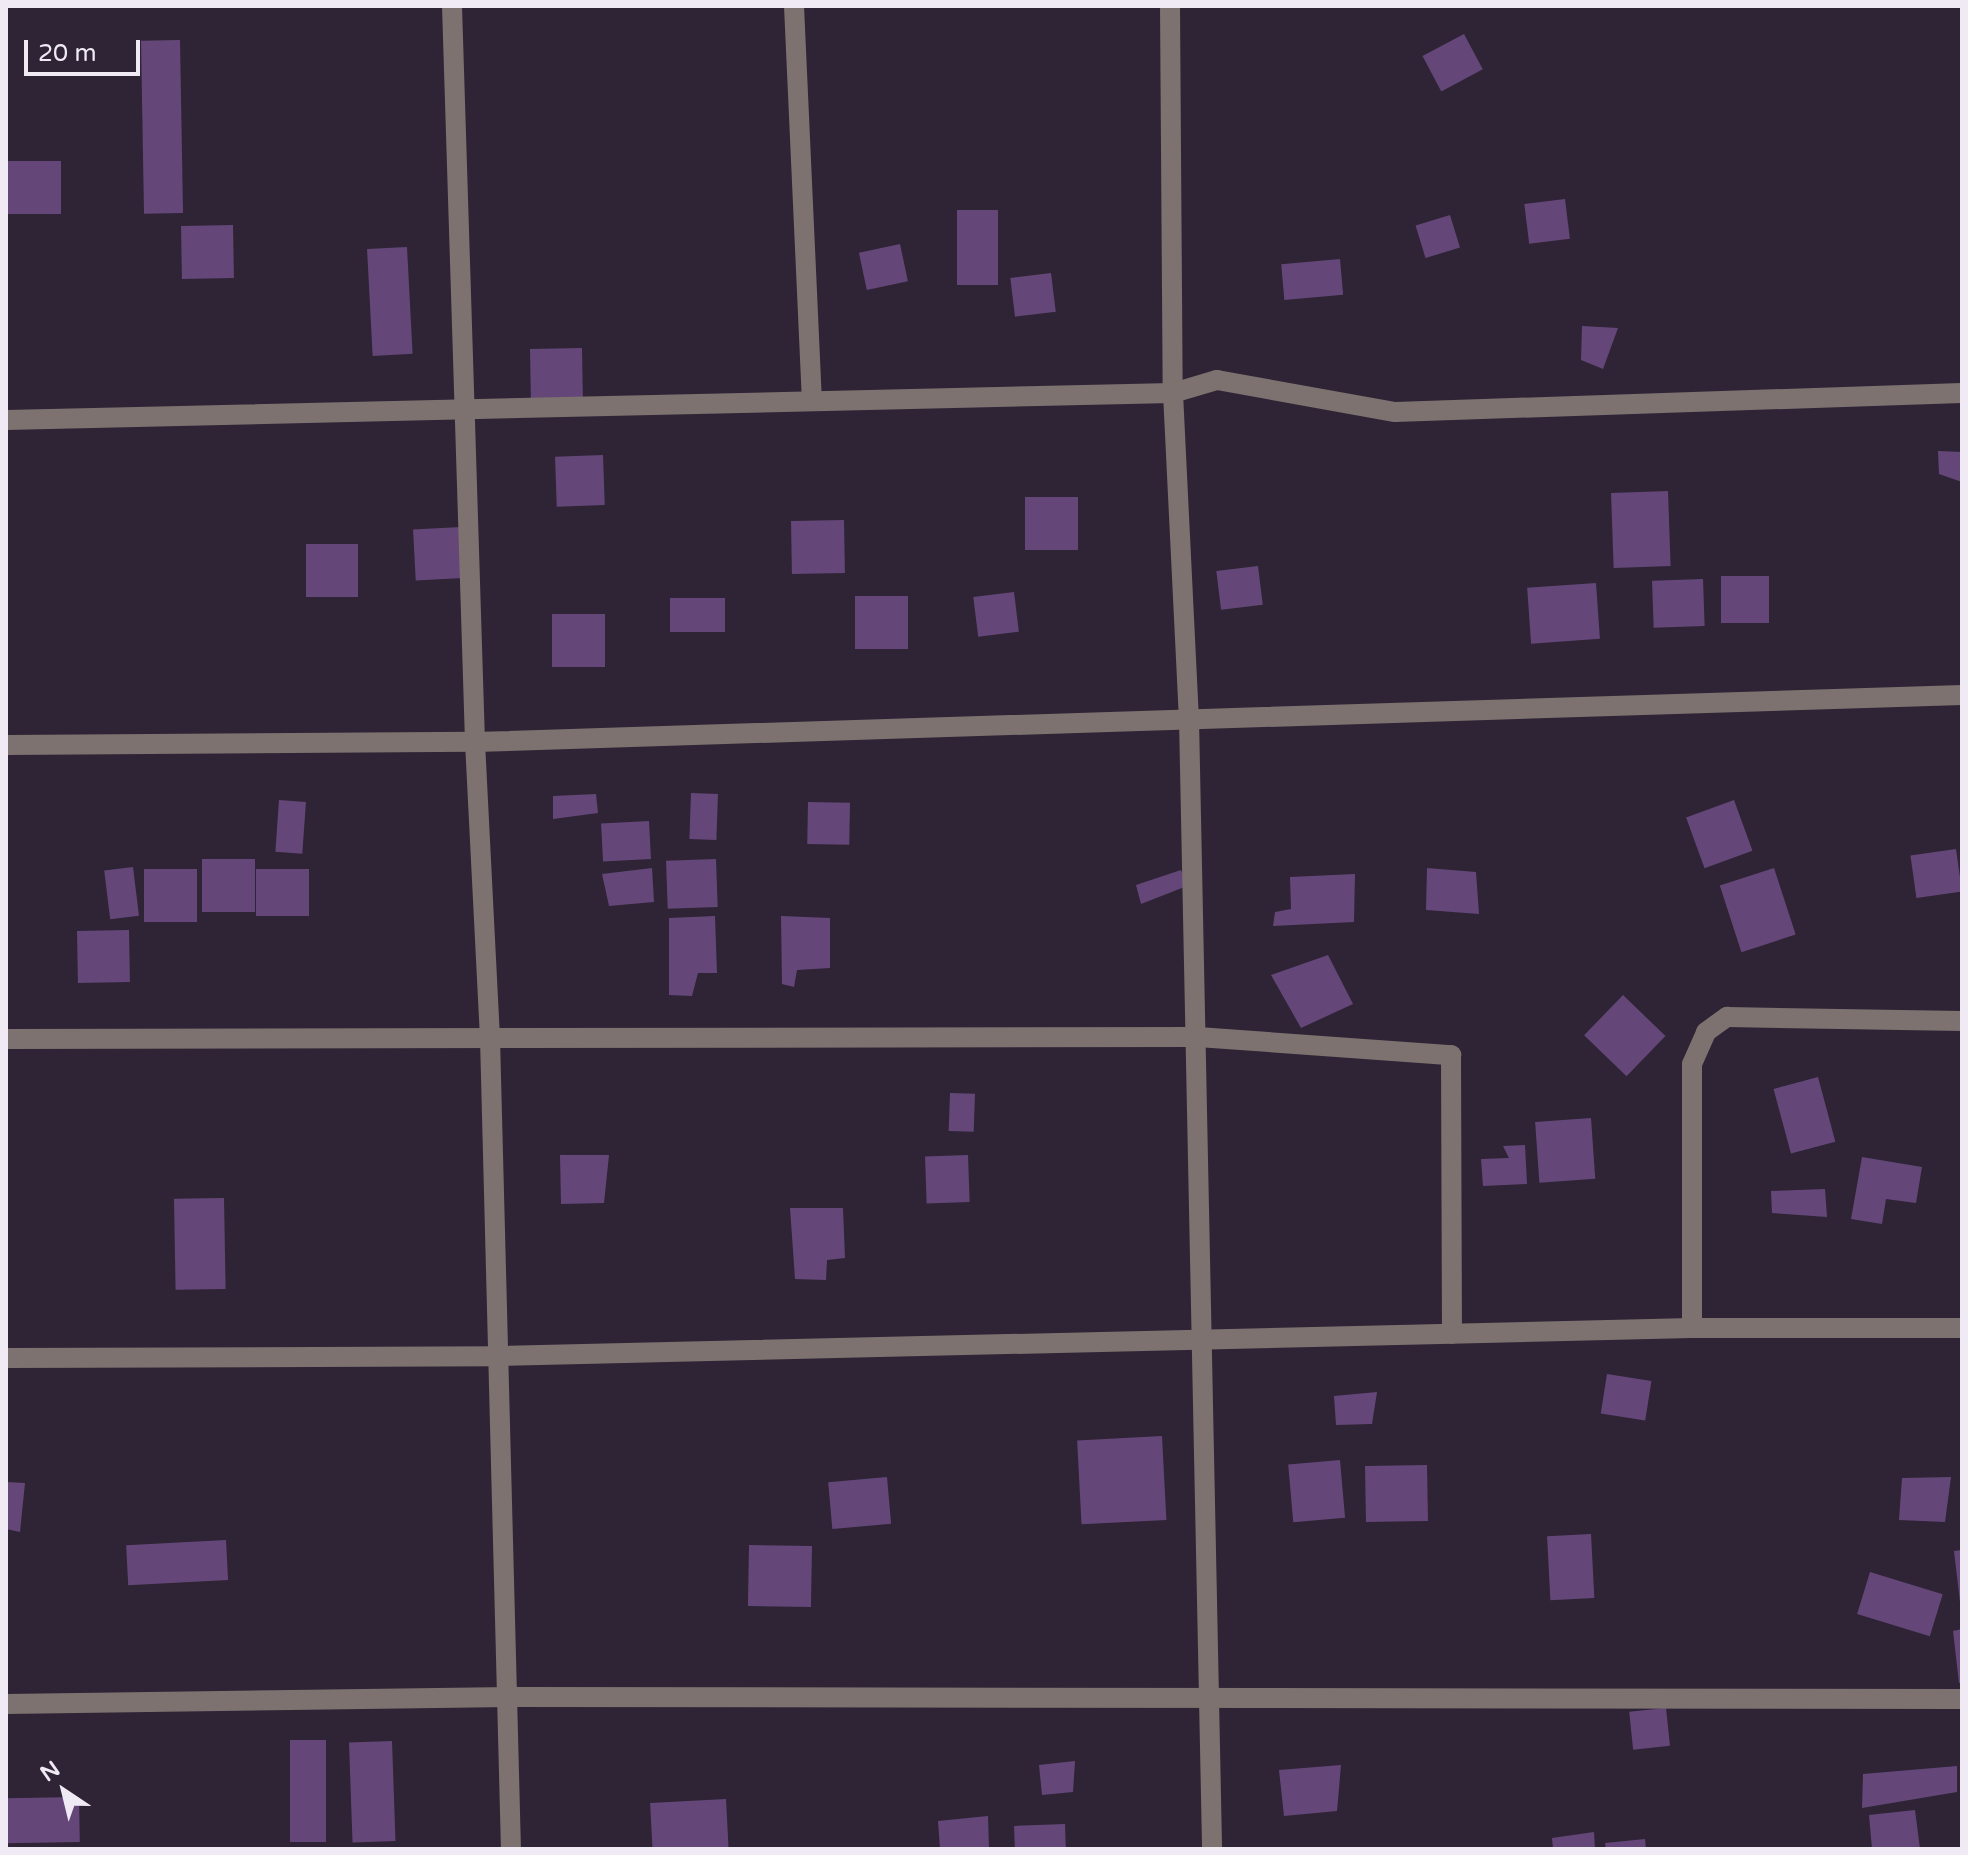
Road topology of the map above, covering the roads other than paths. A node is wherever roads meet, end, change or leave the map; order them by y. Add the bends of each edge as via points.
1 (452, 6) edge
2 (794, 6) edge
3 (1170, 6) edge
4 (1173, 393) junction
5 (1962, 393) edge
6 (812, 401) junction
7 (467, 409) junction
8 (6, 420) edge
9 (1962, 695) edge
10 (1189, 719) junction
11 (475, 742) junction
12 (6, 745) edge
13 (1962, 1021) edge
14 (1198, 1037) junction
15 (490, 1038) junction
16 (6, 1039) edge
17 (1692, 1328) junction
18 (1962, 1328) edge
19 (1452, 1334) junction
20 (1198, 1340) junction
21 (499, 1356) junction
22 (6, 1358) edge
23 (510, 1697) junction
24 (1208, 1698) junction
25 (1962, 1699) edge
26 (6, 1704) edge
27 (511, 1849) edge
28 (1212, 1849) edge

1 - 7 street
2 - 6 street
3 - 4 street
4 - 5 street via 1217,380 1395,412
4 - 6 street
4 - 10 street
6 - 7 street
7 - 8 street
7 - 11 street
9 - 10 street
10 - 11 street
10 - 14 street
11 - 12 street
11 - 15 street
13 - 17 street via 1727,1017 1706,1032 1692,1064
14 - 15 street
14 - 19 street via 1451,1055
14 - 20 street
15 - 16 street
15 - 21 street
17 - 18 street
17 - 19 street
19 - 20 street
20 - 21 street
20 - 24 street
21 - 22 street
21 - 23 street
23 - 24 street
23 - 26 street
23 - 27 street
24 - 25 street
24 - 28 street

